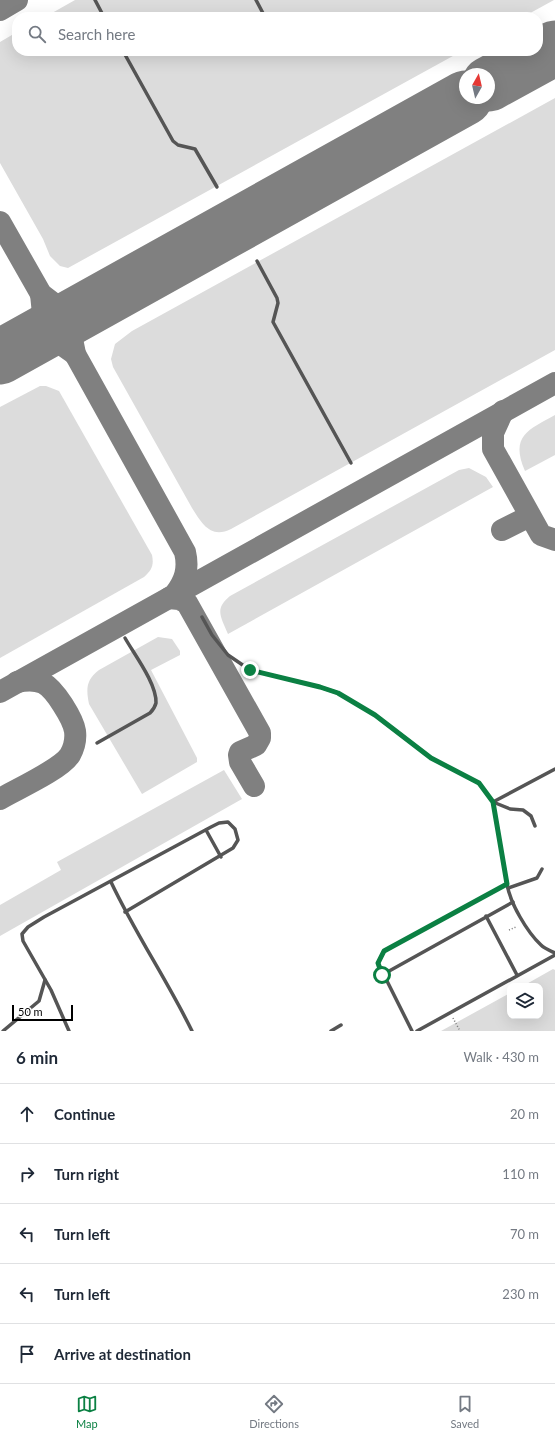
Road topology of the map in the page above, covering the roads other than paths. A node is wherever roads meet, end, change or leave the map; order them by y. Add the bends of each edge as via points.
1 (94, 0) edge
2 (256, 0) edge
3 (101, 12) edge
4 (262, 12) edge
5 (127, 56) edge
6 (217, 187) dead end
7 (258, 261) dead end
8 (351, 463) dead end
9 (202, 617) dead end
10 (125, 638) dead end
11 (97, 743) dead end
12 (555, 768) edge
13 (493, 802) junction
14 (535, 826) dead end
15 (206, 830) junction
16 (221, 857) junction
17 (542, 869) dead end
18 (111, 882) junction
19 (508, 886) junction
20 (513, 902) junction
21 (125, 912) junction
22 (486, 916) junction
23 (555, 954) edge
24 (382, 975) junction
25 (517, 975) junction
26 (45, 980) junction
27 (341, 1025) dead end
28 (3, 1031) edge
29 (70, 1031) edge
30 (192, 1031) edge
31 (331, 1031) edge
32 (412, 1031) edge
33 (417, 1031) edge

1 - 3 lane
2 - 4 lane
5 - 6 lane via 173,141 178,145 195,149
7 - 8 lane via 277,298 273,322
9 - 13 lane via 228,655 250,670 338,693 375,715 431,758 479,783
10 - 11 lane via 151,683 155,695 154,708 150,713
12 - 13 lane
13 - 14 lane via 510,809 523,810 531,816
13 - 19 lane
15 - 16 lane
15 - 16 lane via 219,823 228,822 235,829 238,840 233,848
15 - 18 lane
16 - 21 lane
17 - 19 lane via 537,878
18 - 21 lane
18 - 26 lane via 44,917 22,934 23,941
19 - 20 lane
19 - 24 lane via 384,951 378,963
20 - 22 lane
20 - 23 lane via 541,946
21 - 30 lane via 174,994
22 - 24 lane
22 - 25 lane
23 - 25 lane
24 - 32 lane
25 - 33 lane
26 - 28 lane via 39,1001
26 - 29 lane
27 - 31 lane

